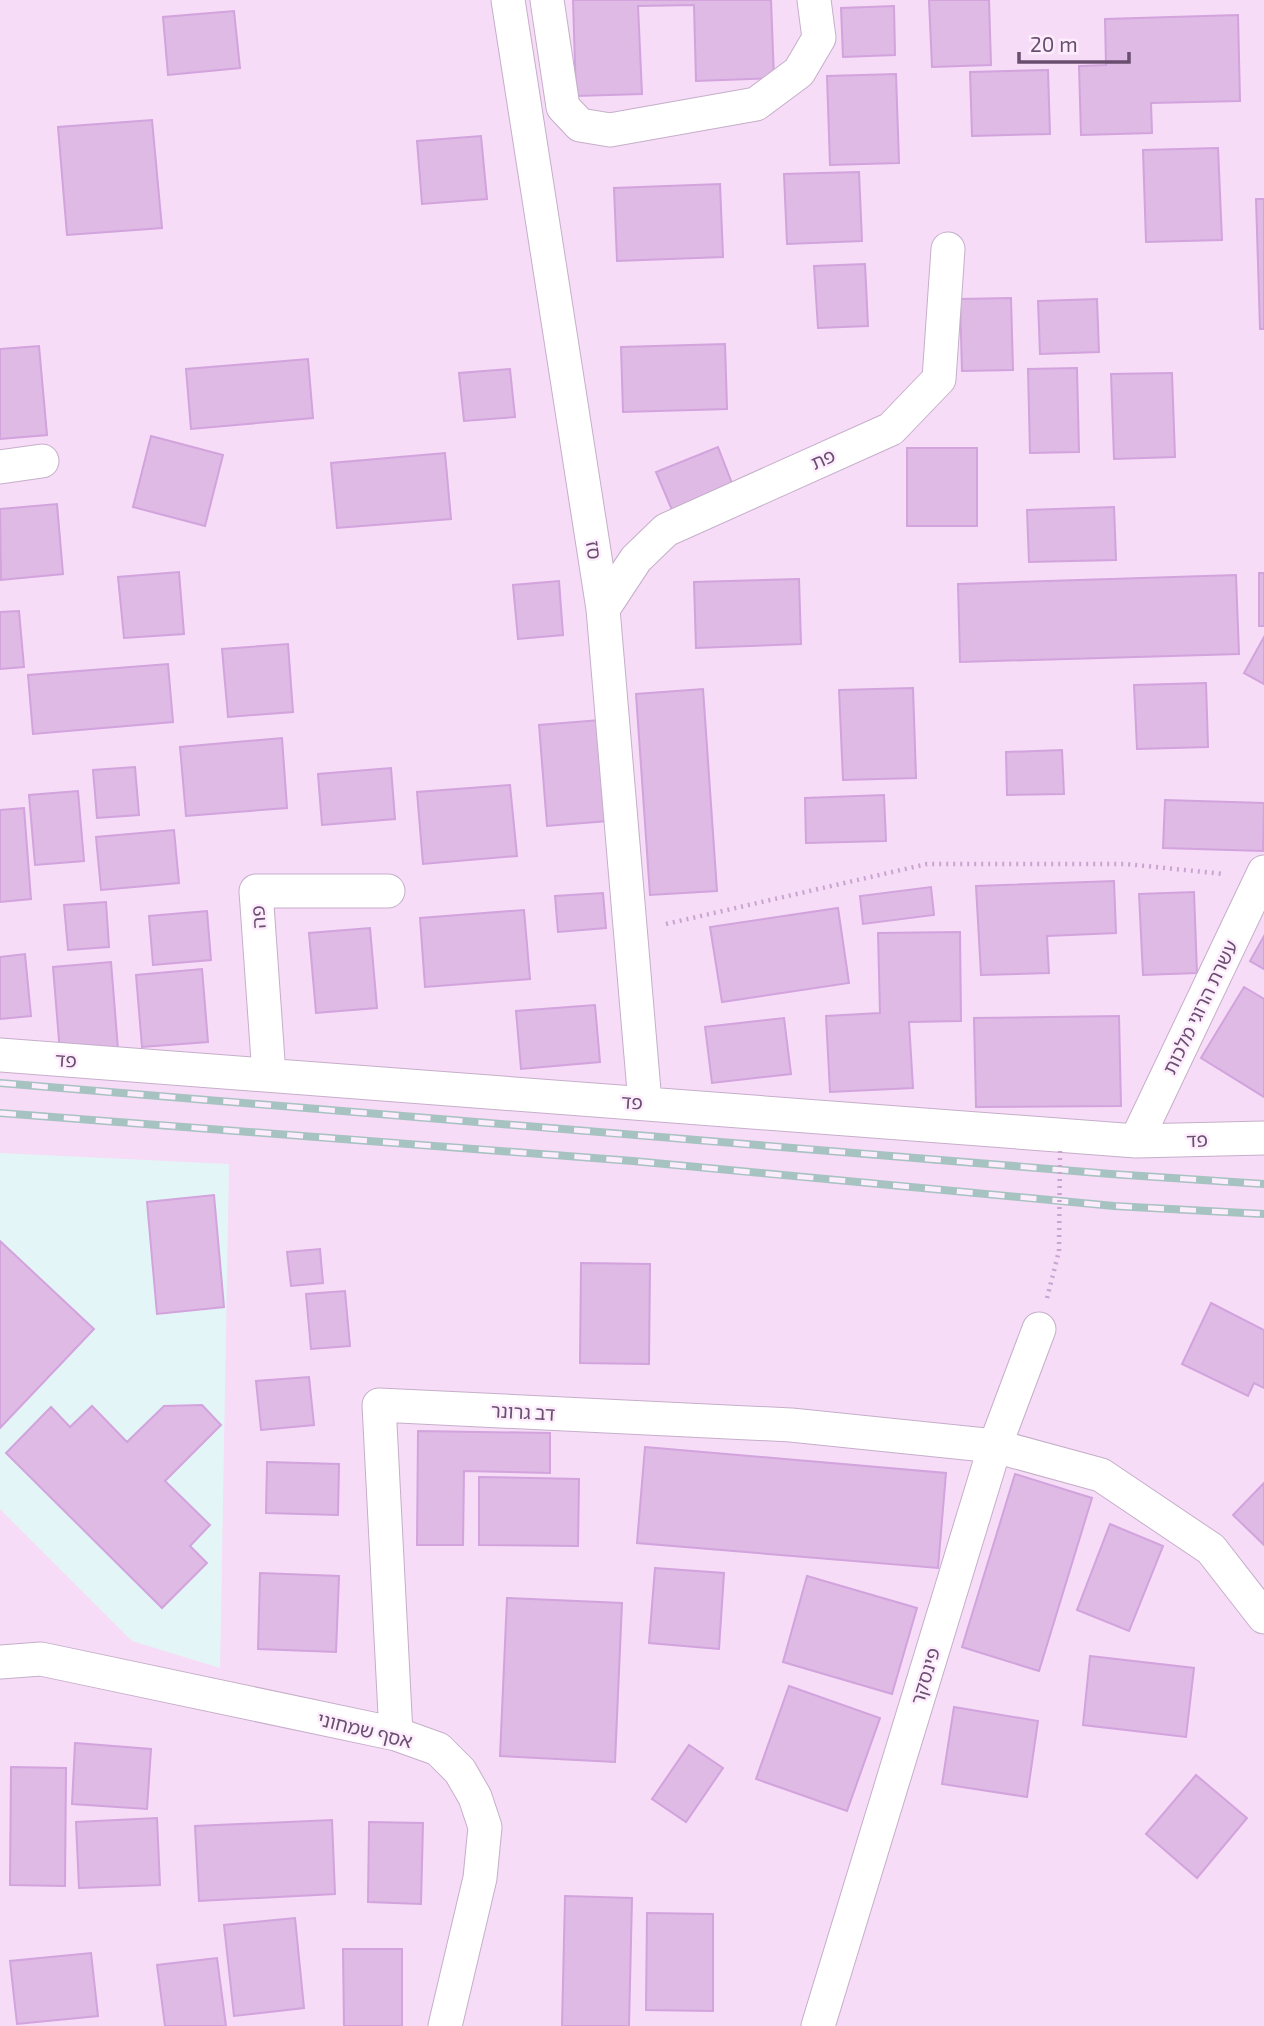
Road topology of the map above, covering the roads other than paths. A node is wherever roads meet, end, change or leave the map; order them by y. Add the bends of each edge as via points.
1 (508, 0) edge
2 (547, 0) edge
3 (814, 0) edge
4 (948, 249) dead end
5 (42, 461) dead end
6 (0, 467) edge
7 (603, 609) junction
8 (1263, 875) edge
9 (388, 891) dead end
10 (0, 1055) edge
11 (269, 1075) junction
12 (645, 1103) junction
13 (1264, 1138) edge
14 (1136, 1142) junction
15 (1039, 1329) road end
16 (995, 1446) junction
17 (1264, 1617) edge
18 (0, 1662) edge
19 (396, 1734) junction
20 (444, 2026) edge
21 (818, 2026) edge

1 - 7 street, סז
2 - 3 street via 563,107 580,125 610,130 756,104 799,72 818,38
4 - 7 street, פת via 939,379 891,429 666,530 636,559
5 - 6 street
7 - 12 street, סז
8 - 14 street, עשרת הרוגי מלכות
9 - 11 street, פה via 256,891
10 - 11 street, פד
11 - 12 street, פד
12 - 14 street, פד
13 - 14 street, פד
15 - 16 street, פינסקר
16 - 17 street via 1101,1475 1211,1549
16 - 19 street, דב גרונר via 791,1425 379,1405
16 - 21 street, פינסקר
18 - 19 street, אסף שמחוני via 41,1659
19 - 20 street, אסף שמחוני via 438,1749 460,1771 485,1827 480,1878

